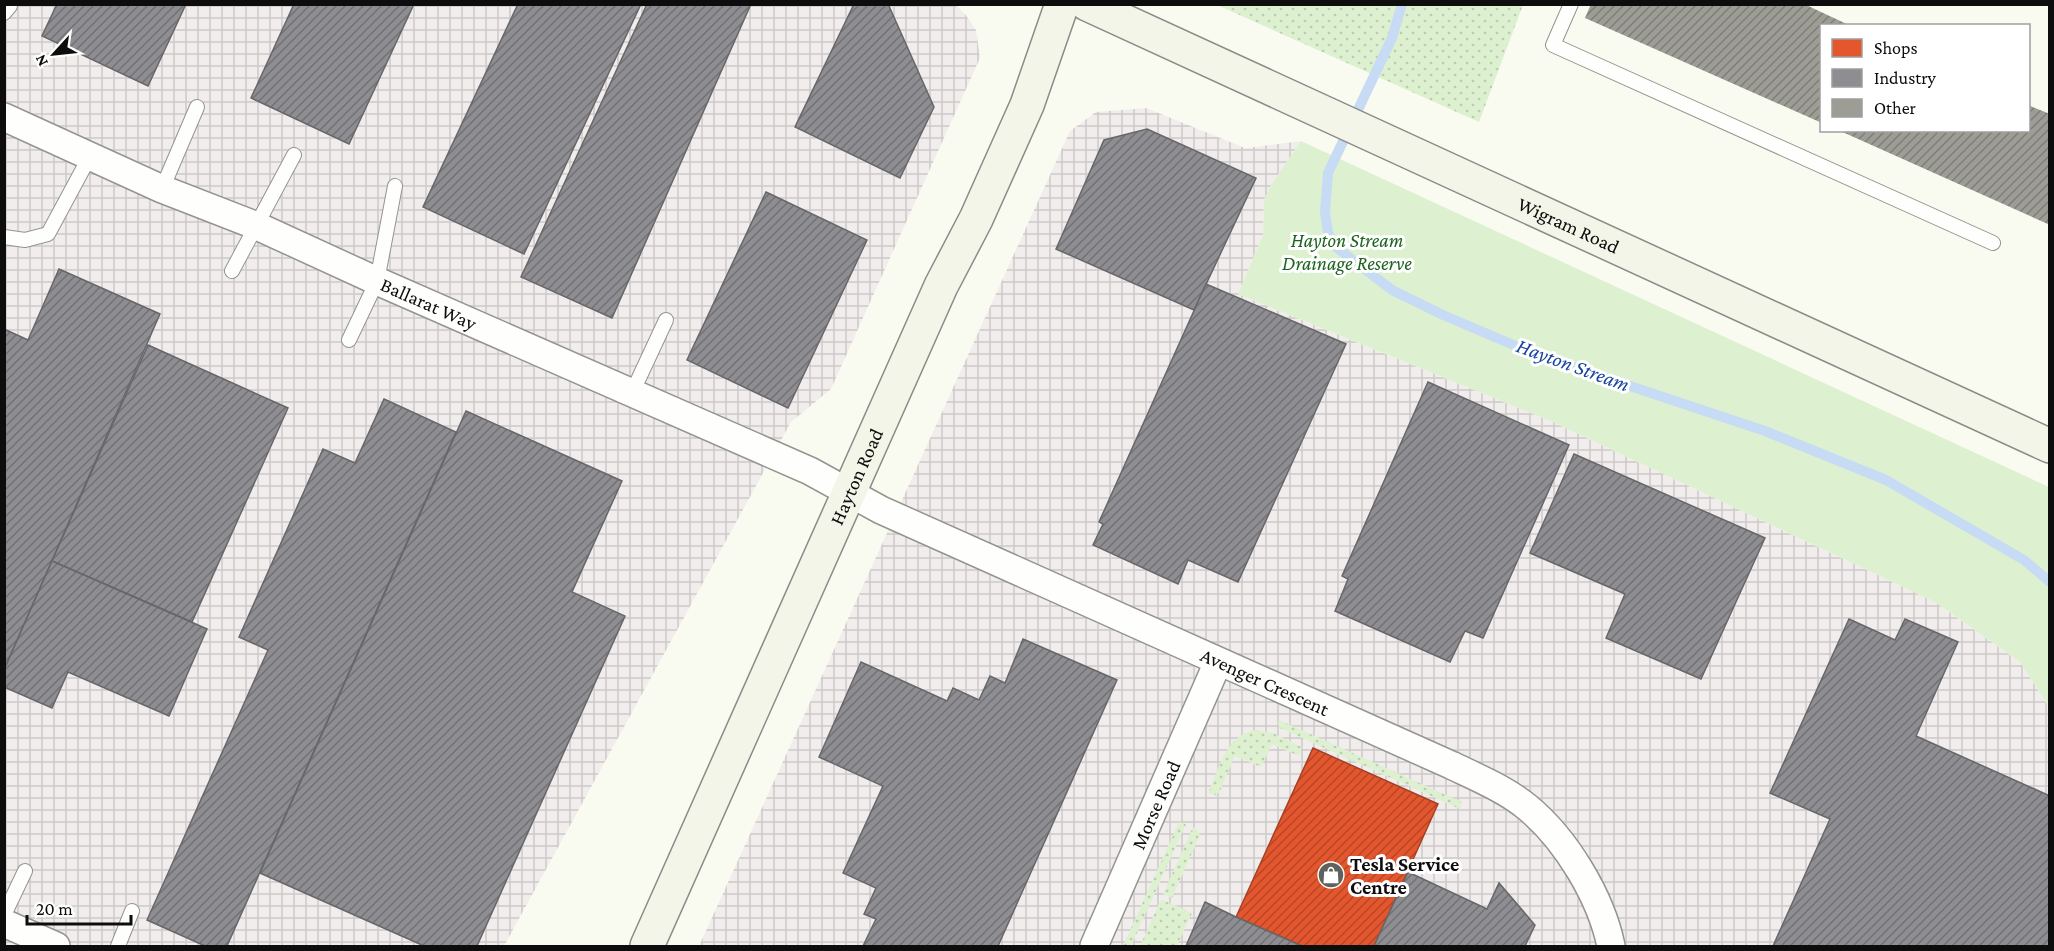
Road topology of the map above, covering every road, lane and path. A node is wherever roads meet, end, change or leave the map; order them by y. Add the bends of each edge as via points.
1 (1062, 4) edge
2 (1088, 4) edge
3 (1571, 4) edge
4 (197, 107) dead end
5 (4, 117) edge
6 (294, 155) dead end
7 (90, 156) junction
8 (394, 186) dead end
9 (162, 189) junction
10 (257, 226) junction
11 (4, 237) edge
12 (1993, 243) dead end
13 (231, 270) dead end
14 (377, 281) junction
15 (666, 320) dead end
16 (350, 340) dead end
17 (632, 393) junction
18 (2049, 446) edge
19 (849, 493) junction
20 (1218, 662) junction
21 (26, 871) dead end
22 (132, 911) dead end
23 (4, 915) edge
24 (4, 923) edge
25 (56, 946) edge
26 (118, 946) edge
27 (647, 946) edge
28 (1094, 946) edge
29 (1611, 946) edge

1 - 19 main road, Hayton Road via 1026,105
2 - 18 main road, Wigram Road
3 - 12 lane via 1552,45
4 - 9 lane
5 - 7 street, Ballarat Way
6 - 10 lane
7 - 9 street, Ballarat Way
7 - 11 lane via 48,234 25,240
8 - 14 lane
9 - 10 street, Ballarat Way
10 - 13 lane
10 - 14 street, Ballarat Way
14 - 16 lane
14 - 17 street, Ballarat Way
15 - 17 lane
17 - 19 street, Ballarat Way via 810,471
19 - 20 street, Avenger Crescent
19 - 27 main road, Hayton Road
20 - 28 street, Morse Road
20 - 29 street, Avenger Crescent via 1451,765 1491,784 1527,808 1582,873
21 - 23 lane
22 - 26 lane
24 - 25 street

